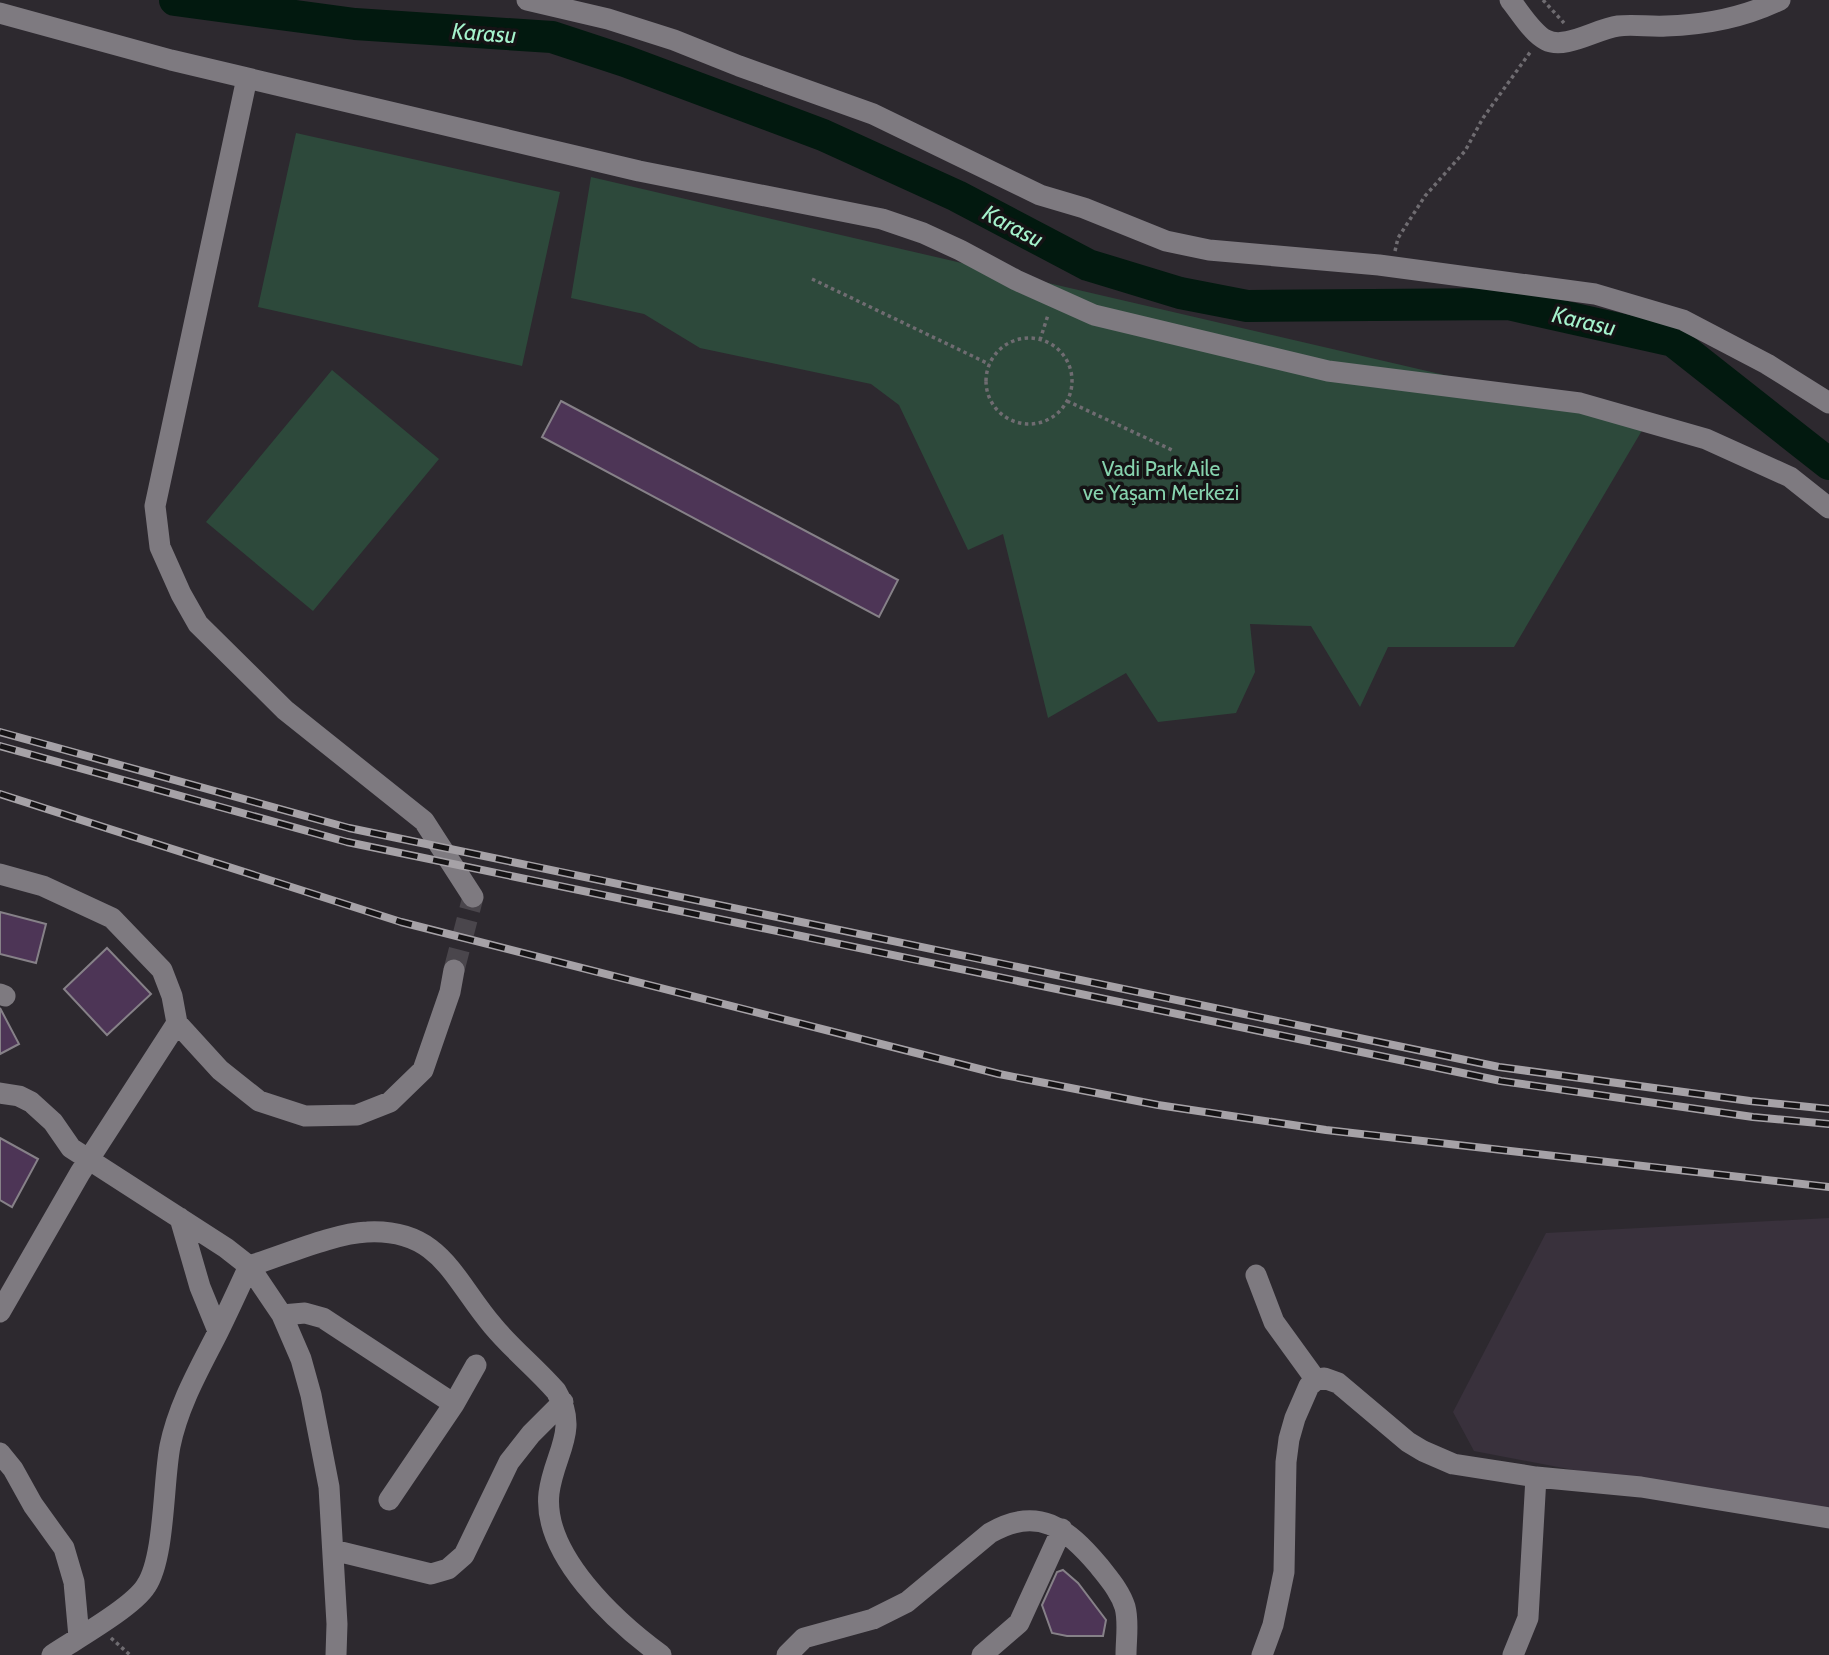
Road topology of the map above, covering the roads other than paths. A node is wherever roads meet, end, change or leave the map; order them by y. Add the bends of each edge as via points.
1 (527, 0) edge
2 (1510, 0) edge
3 (1780, 0) edge
4 (0, 13) edge
5 (247, 78) junction
6 (1829, 404) edge
7 (1829, 508) edge
8 (0, 874) edge
9 (472, 897) dead end
10 (454, 971) tunnel mouth
11 (177, 1023) junction
12 (0, 1093) edge
13 (89, 1160) junction
14 (180, 1217) junction
15 (249, 1266) junction
16 (1256, 1275) dead end
17 (4, 1298) edge
18 (282, 1315) junction
19 (218, 1331) junction
20 (476, 1365) dead end
21 (1316, 1380) junction
22 (563, 1402) junction
23 (454, 1404) junction
24 (0, 1453) edge
25 (1536, 1477) junction
26 (389, 1500) dead end
27 (1829, 1518) edge
28 (1062, 1529) junction
29 (333, 1550) junction
30 (79, 1637) junction
31 (52, 1655) edge
32 (336, 1655) edge
33 (661, 1655) edge
34 (787, 1655) edge
35 (982, 1655) edge
36 (1126, 1655) edge
37 (1262, 1655) edge
38 (1513, 1655) edge

1 - 6 street via 674,40 873,114 1040,195 1166,241 1209,250 1392,267 1595,294 1684,320 1767,364
2 - 3 street via 1545,40 1559,43 1621,26 1724,21
4 - 5 street
5 - 7 street via 639,171 882,219 948,244 1094,316 1328,372 1580,403 1706,439 1790,477
5 - 9 street via 155,506 160,547 198,624 285,710 424,821
8 - 11 street via 43,886 111,918 162,970
10 - 11 street via 423,1070 390,1102 357,1115 305,1116 259,1101 220,1070
11 - 13 street
12 - 13 street via 32,1102 71,1148
13 - 14 street
13 - 17 street
14 - 15 street
14 - 19 street
15 - 18 street
15 - 19 street
15 - 22 street via 349,1234 385,1232 424,1245 451,1267 493,1326
16 - 21 street via 1274,1322
18 - 23 street via 304,1313 323,1318
18 - 29 street via 301,1359 322,1441
19 - 30 street via 188,1391 170,1446 153,1572 134,1601
20 - 23 street
21 - 25 street via 1338,1383 1408,1442 1439,1459
21 - 37 street via 1303,1399 1289,1439 1284,1572
22 - 29 street via 509,1462 464,1555 448,1569 422,1573
22 - 33 street via 566,1435 549,1494 555,1534 601,1602
23 - 26 street
24 - 30 street via 64,1548 74,1581
25 - 27 street via 1641,1487
25 - 38 street via 1528,1618
28 - 34 street via 1032,1520 1003,1525 892,1612 804,1638
28 - 35 street via 1019,1623
28 - 36 street via 1090,1555 1121,1596 1127,1621
29 - 32 street
30 - 31 street

